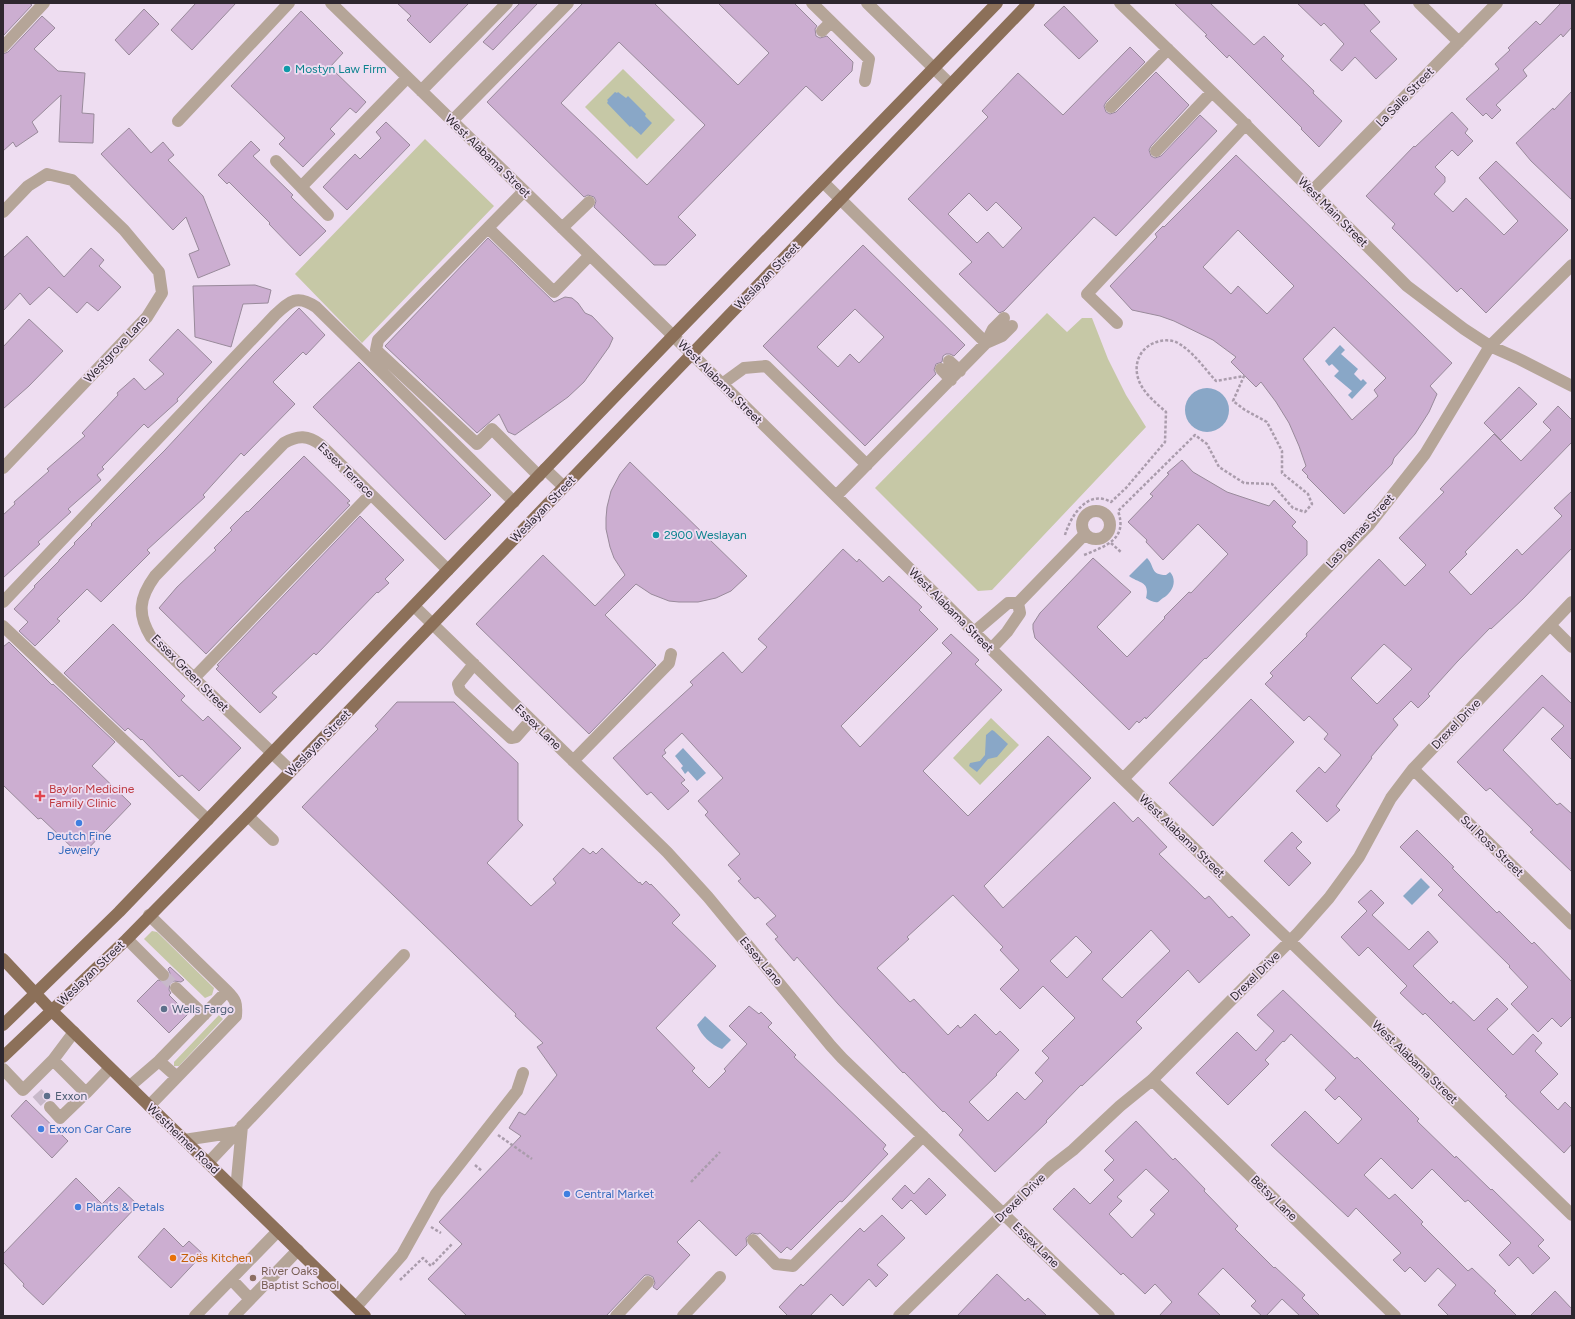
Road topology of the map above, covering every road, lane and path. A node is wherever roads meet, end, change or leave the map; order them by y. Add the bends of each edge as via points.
1 (44, 3) edge
2 (289, 3) edge
3 (331, 3) edge
4 (507, 3) edge
5 (568, 3) edge
6 (812, 3) edge
7 (867, 3) edge
8 (997, 3) edge
9 (1029, 3) edge
10 (1120, 3) edge
11 (1419, 3) edge
12 (1497, 3) edge
13 (831, 22) junction
14 (822, 31) dead end
15 (1459, 42) junction
16 (3, 47) edge
17 (1168, 49) junction
18 (934, 68) junction
19 (407, 78) junction
20 (865, 81) dead end
21 (950, 84) junction
22 (422, 91) junction
23 (1212, 92) junction
24 (1111, 107) dead end
25 (178, 121) dead end
26 (452, 121) junction
27 (1246, 124) junction
28 (1156, 151) dead end
29 (276, 161) dead end
30 (823, 182) junction
31 (301, 187) junction
32 (524, 191) junction
33 (1312, 191) junction
34 (840, 200) junction
35 (589, 202) dead end
36 (3, 212) edge
37 (328, 215) dead end
38 (488, 228) junction
39 (562, 228) junction
40 (590, 255) junction
41 (1572, 265) edge
42 (1008, 322) dead end
43 (1117, 323) dead end
44 (673, 336) junction
45 (986, 343) junction
46 (1490, 346) junction
47 (691, 354) junction
48 (950, 361) dead end
49 (941, 369) dead end
50 (960, 371) junction
51 (951, 380) junction
52 (722, 384) junction
53 (1572, 386) edge
54 (867, 465) junction
55 (3, 468) edge
56 (542, 472) junction
57 (564, 487) junction
58 (237, 491) joint
59 (371, 494) junction
60 (836, 496) junction
61 (514, 502) junction
62 (1085, 534) dead end
63 (1064, 537) dead end
64 (1111, 543) junction
65 (1122, 553) dead end
66 (1079, 561) dead end
67 (448, 570) junction
68 (3, 602) edge
69 (1572, 602) edge
70 (1018, 603) junction
71 (414, 606) junction
72 (432, 624) junction
73 (1550, 625) junction
74 (3, 626) edge
75 (974, 632) junction
76 (1572, 647) edge
77 (991, 649) junction
78 (671, 654) dead end
79 (474, 664) junction
80 (194, 678) junction
81 (531, 720) junction
82 (272, 753) junction
83 (573, 761) junction
84 (1413, 769) junction
85 (290, 771) junction
86 (1123, 779) junction
87 (248, 816) junction
88 (208, 820) junction
89 (273, 840) dead end
90 (149, 915) junction
91 (1572, 924) edge
92 (127, 939) junction
93 (1290, 941) junction
94 (404, 955) dead end
95 (3, 959) edge
96 (163, 975) tunnel mouth
97 (176, 988) tunnel mouth
98 (227, 991) junction
99 (35, 994) junction
100 (52, 1011) junction
101 (204, 1015) junction
102 (3, 1025) edge
103 (74, 1032) junction
104 (3, 1057) edge
105 (53, 1060) junction
106 (159, 1061) junction
107 (110, 1068) junction
108 (3, 1069) edge
109 (523, 1073) dead end
110 (177, 1077) junction
111 (1152, 1080) junction
112 (130, 1086) junction
113 (86, 1093) junction
114 (149, 1106) junction
115 (50, 1107) tunnel mouth
116 (240, 1130) junction
117 (498, 1135) dead end
118 (923, 1136) junction
119 (184, 1140) junction
120 (720, 1152) dead end
121 (532, 1159) dead end
122 (208, 1163) junction
123 (474, 1164) dead end
124 (482, 1171) dead end
125 (691, 1182) dead end
126 (236, 1190) junction
127 (1004, 1214) junction
128 (1572, 1215) edge
129 (431, 1226) dead end
130 (278, 1231) junction
131 (441, 1233) dead end
132 (752, 1240) dead end
133 (452, 1244) dead end
134 (298, 1250) junction
135 (720, 1277) dead end
136 (231, 1279) junction
137 (399, 1281) dead end
138 (648, 1282) dead end
139 (250, 1299) junction
140 (356, 1307) junction
141 (195, 1316) edge
142 (234, 1316) edge
143 (365, 1316) edge
144 (616, 1316) edge
145 (683, 1316) edge
146 (899, 1316) edge
147 (1109, 1316) edge
148 (1395, 1316) edge

1 - 16 street
2 - 25 street
3 - 19 street, West Alabama Street
4 - 22 street
5 - 26 street
6 - 13 street
7 - 18 street
8 - 18 main road, Weslayan Street
9 - 21 main road, Weslayan Street
10 - 17 street, West Main Street
11 - 15 street
12 - 15 street, La Salle Street
13 - 14 street
13 - 20 street via 869,59
15 - 33 street, La Salle Street
17 - 23 street, West Main Street
17 - 24 street
18 - 21 street
18 - 30 main road, Weslayan Street
19 - 22 street, West Alabama Street
19 - 31 street
21 - 34 main road, Weslayan Street
22 - 26 street, West Alabama Street
23 - 27 street, West Main Street
23 - 28 street
26 - 32 street, West Alabama Street
27 - 33 street, West Main Street
27 - 43 street via 1087,294
29 - 31 street
30 - 34 street
30 - 44 main road, Weslayan Street
31 - 37 street
32 - 38 street
32 - 39 street, West Alabama Street
33 - 46 street, West Main Street via 1407,286
34 - 45 street
34 - 47 main road, Weslayan Street
35 - 39 street
36 - 55 street, Westgrove Lane via 28,186 47,174 72,180 124,230 159,272 162,293 148,317
38 - 40 street via 554,292
38 - 56 street via 378,340 376,350 478,444 492,429
39 - 40 street, West Alabama Street
40 - 44 street, West Alabama Street
41 - 46 street, Las Palmas Street
42 - 45 street via 1002,336
44 - 47 street, West Alabama Street
44 - 56 main road, Weslayan Street
45 - 50 street
46 - 53 street, West Main Street
46 - 86 street, Las Palmas Street via 1425,454 1369,525
47 - 52 street, West Alabama Street
47 - 57 main road, Weslayan Street
48 - 50 street
49 - 51 street
50 - 51 street
51 - 54 street
52 - 54 street via 744,368 766,366
52 - 60 street, West Alabama Street
54 - 60 street
56 - 57 street
56 - 61 main road, Weslayan Street
57 - 72 main road, Weslayan Street
58 - 59 street, Essex Terrace via 284,443 302,436 321,445
58 - 80 street, Essex Green Street via 155,576 146,588 142,600 143,619 151,637
59 - 67 street, Essex Terrace
59 - 80 street
60 - 75 street, West Alabama Street
61 - 67 main road, Weslayan Street
61 - 68 street via 316,307 302,299 293,301 275,315
62 - 70 street
63 - 64 path via 1080,506 1097,498 1111,502 1165,442 1166,412 1147,393 1138,379 1137,364 1144,349 1154,343 1174,342 1193,355 1216,381 1244,376 1233,401 1267,422 1282,452 1282,473 1308,494 1312,504 1305,512 1293,508 1272,484 1244,483 1220,467 1207,444 1195,435 1118,511 1121,521 1117,536
64 - 65 path
64 - 66 path via 1084,555
67 - 71 main road, Weslayan Street
69 - 73 street, Drexel Drive
70 - 75 street via 1008,604
70 - 77 street via 1020,613
71 - 72 street, Essex Lane
71 - 82 main road, Weslayan Street
72 - 79 street, Essex Lane
72 - 85 main road, Weslayan Street
73 - 76 street
73 - 84 street, Drexel Drive
74 - 88 street
75 - 77 street, West Alabama Street
77 - 86 street, West Alabama Street
78 - 83 street via 669,663
79 - 81 street, Essex Lane
79 - 81 street via 458,684 460,691 511,738 516,737
80 - 82 street, Essex Green Street
81 - 83 street, Essex Lane
82 - 85 street, Essex Green Street
82 - 88 main road, Weslayan Street
83 - 118 street, Essex Lane via 667,852 708,897 831,1046
84 - 91 street, Sul Ross Street
84 - 93 street, Drexel Drive via 1391,798 1359,856 1328,898
85 - 87 main road, Weslayan Street
86 - 93 street, West Alabama Street
87 - 89 street
87 - 90 main road, Weslayan Street
88 - 99 main road, Weslayan Street
90 - 92 main road, Weslayan Street
90 - 98 street
92 - 96 street
92 - 100 main road, Weslayan Street
93 - 111 street, Drexel Drive
93 - 128 street, West Alabama Street
94 - 116 street
95 - 99 main road, Westheimer Road
97 - 101 street
98 - 101 street
98 - 110 street via 237,1005 236,1016
99 - 100 main road, Westheimer Road
99 - 102 main road, Weslayan Street
100 - 103 main road, Westheimer Road
100 - 104 main road, Weslayan Street
101 - 106 street
103 - 105 street
103 - 107 main road, Westheimer Road
105 - 108 street via 32,1089 23,1090
105 - 113 street
106 - 110 street
106 - 112 street
107 - 112 main road, Westheimer Road
107 - 113 street
109 - 140 street via 517,1091 436,1194 402,1255
110 - 114 street
111 - 127 street, Drexel Drive via 1120,1106 1074,1150 1051,1167
111 - 148 street, Betsy Lane
112 - 114 main road, Westheimer Road
113 - 115 street via 60,1118
114 - 119 main road, Westheimer Road
116 - 119 street
116 - 122 street
116 - 126 street
117 - 121 path
118 - 127 street, Essex Lane
118 - 132 street via 793,1266 776,1264
119 - 122 main road, Westheimer Road
120 - 125 path
122 - 126 main road, Westheimer Road
123 - 124 path
126 - 130 main road, Westheimer Road
127 - 146 street, Drexel Drive
127 - 147 street, Essex Lane
129 - 131 path
130 - 134 main road, Westheimer Road
130 - 136 street
133 - 137 path via 431,1266 423,1258
134 - 139 street
134 - 140 main road, Westheimer Road
135 - 145 street
136 - 139 street
136 - 141 street
138 - 144 street
139 - 142 street
140 - 143 main road, Westheimer Road

